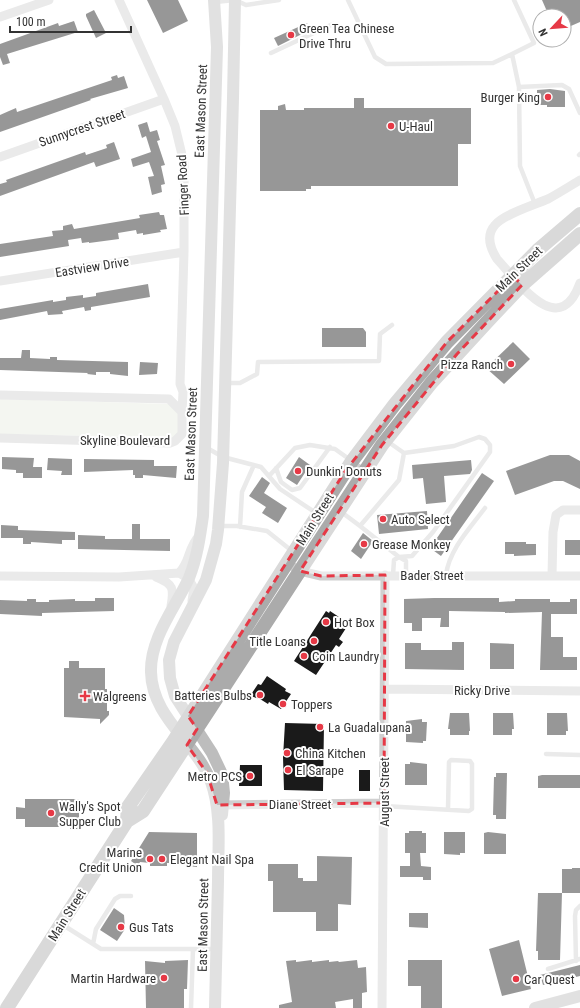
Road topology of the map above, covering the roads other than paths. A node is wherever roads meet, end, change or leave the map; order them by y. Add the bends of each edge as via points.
1 (49, 0) edge
2 (119, 0) edge
3 (235, 0) edge
4 (279, 0) edge
5 (348, 0) edge
6 (514, 0) edge
7 (215, 1) edge
8 (0, 17) edge
9 (333, 24) dead end
10 (271, 53) dead end
11 (512, 54) junction
12 (519, 87) junction
13 (164, 99) junction
14 (580, 113) edge
15 (0, 157) edge
16 (580, 180) edge
17 (535, 204) junction
18 (580, 214) edge
19 (580, 234) edge
20 (184, 252) junction
21 (517, 280) junction
22 (0, 282) edge
23 (580, 283) edge
24 (392, 325) dead end
25 (225, 383) junction
26 (180, 384) junction
27 (0, 395) edge
28 (169, 399) junction
29 (182, 412) junction
30 (375, 431) junction
31 (0, 438) edge
32 (386, 440) junction
33 (205, 446) junction
34 (330, 447) junction
35 (404, 453) junction
36 (223, 457) junction
37 (352, 461) junction
38 (254, 465) junction
39 (276, 468) junction
40 (365, 470) junction
41 (269, 476) junction
42 (485, 508) dead end
43 (338, 510) junction
44 (580, 510) edge
45 (318, 514) junction
46 (218, 526) junction
47 (360, 526) junction
48 (240, 527) junction
49 (290, 557) junction
50 (399, 557) junction
51 (300, 571) junction
52 (389, 575) junction
53 (406, 575) junction
54 (0, 576) edge
55 (153, 576) junction
56 (184, 576) junction
57 (446, 576) junction
58 (552, 576) junction
59 (580, 576) edge
60 (191, 612) junction
61 (171, 614) junction
62 (385, 689) junction
63 (580, 691) edge
64 (188, 716) junction
65 (197, 729) junction
66 (178, 734) junction
67 (187, 745) junction
68 (546, 754) dead end
69 (580, 755) edge
70 (220, 805) junction
71 (384, 805) junction
72 (448, 810) junction
73 (127, 822) junction
74 (131, 896) dead end
75 (580, 906) edge
76 (61, 925) junction
77 (578, 934) edge
78 (93, 944) junction
79 (193, 949) junction
80 (216, 949) junction
81 (578, 960) edge
82 (548, 969) dead end
83 (579, 999) edge
84 (7, 1008) edge
85 (191, 1008) edge
86 (215, 1008) edge
87 (382, 1008) edge
88 (535, 1008) edge

1 - 8 street
2 - 13 street, Finger Road
3 - 4 lane via 246,5
3 - 7 lane
3 - 25 main road, East Mason Street
5 - 11 lane via 375,57 386,64 493,63
6 - 11 lane via 534,42
7 - 33 main road, East Mason Street via 217,47
9 - 10 lane
11 - 12 lane
12 - 14 lane via 562,84 569,89
12 - 17 lane via 520,166
13 - 15 street, Sunnycrest Street
13 - 20 street, Finger Road via 175,126 184,163
16 - 17 street
17 - 21 street via 500,220 490,234 492,252
18 - 21 main road, Main Street via 539,249
19 - 21 main road, Main Street
20 - 22 street, Eastview Drive
20 - 26 street, Finger Road
21 - 23 street via 544,306 558,309 570,303
21 - 30 main road, Main Street via 447,342
21 - 32 main road, Main Street
24 - 25 lane via 380,334 379,361 258,362 257,374 240,384
25 - 36 main road, East Mason Street
26 - 28 street
26 - 29 street, Finger Road via 183,392
27 - 28 street
28 - 29 street
29 - 31 street, Skyline Boulevard via 182,434 170,443
30 - 32 lane
30 - 37 main road, Main Street
32 - 35 lane
32 - 40 main road, Main Street
33 - 36 lane
33 - 56 main road, East Mason Street via 200,535 196,559
34 - 37 lane
34 - 39 lane via 310,445 294,448
34 - 39 lane via 300,488 292,490 282,482
35 - 47 lane via 399,480
35 - 50 lane via 454,446 479,437 490,445 490,452 432,532 412,556
36 - 38 lane
36 - 46 main road, East Mason Street
37 - 40 lane
37 - 45 main road, Main Street
38 - 41 lane via 261,467
38 - 48 lane via 242,492
39 - 41 lane
40 - 43 main road, Main Street
41 - 45 lane via 280,489
42 - 57 lane via 451,555
43 - 47 lane
43 - 51 main road, Main Street
44 - 58 street via 563,510 556,515
45 - 49 main road, Main Street
46 - 48 lane
46 - 60 main road, East Mason Street via 206,580
47 - 50 lane
48 - 49 lane via 267,531
49 - 51 street, Bader Street
49 - 64 main road, Main Street
50 - 52 lane via 394,560
50 - 53 lane via 406,562
51 - 52 street, Bader Street via 321,576
51 - 65 main road, Main Street
52 - 53 street, Bader Street
52 - 62 street, August Street
53 - 57 street, Bader Street
54 - 55 street
55 - 56 street
55 - 61 street via 165,580 174,592
56 - 60 street via 194,588
56 - 61 main road, East Mason Street
57 - 58 street, Bader Street
58 - 59 street, Bader Street
60 - 64 main road, East Mason Street via 174,642 168,660 175,696
61 - 66 main road, East Mason Street via 156,643 152,660 152,679 158,703
62 - 63 street, Ricky Drive
62 - 71 street, August Street
64 - 65 main road, East Mason Street
64 - 66 main road, Main Street
65 - 67 main road, Main Street
65 - 70 main road, East Mason Street via 222,774
66 - 67 main road, East Mason Street
66 - 73 main road, Main Street via 128,807
67 - 70 main road, East Mason Street via 206,773
67 - 73 main road, Main Street via 143,811
68 - 69 lane
70 - 71 street, Diane Street
70 - 80 main road, East Mason Street
71 - 72 lane
71 - 87 street, August Street
72 - 72 lane via 472,809 470,761 449,762
73 - 76 main road, Main Street
74 - 78 lane via 120,896 115,899 96,928
75 - 77 lane via 576,910
76 - 78 lane
76 - 84 main road, Main Street
77 - 81 lane
78 - 79 lane via 101,949
79 - 80 lane
79 - 85 lane
80 - 86 main road, East Mason Street
81 - 82 lane
83 - 88 main road

